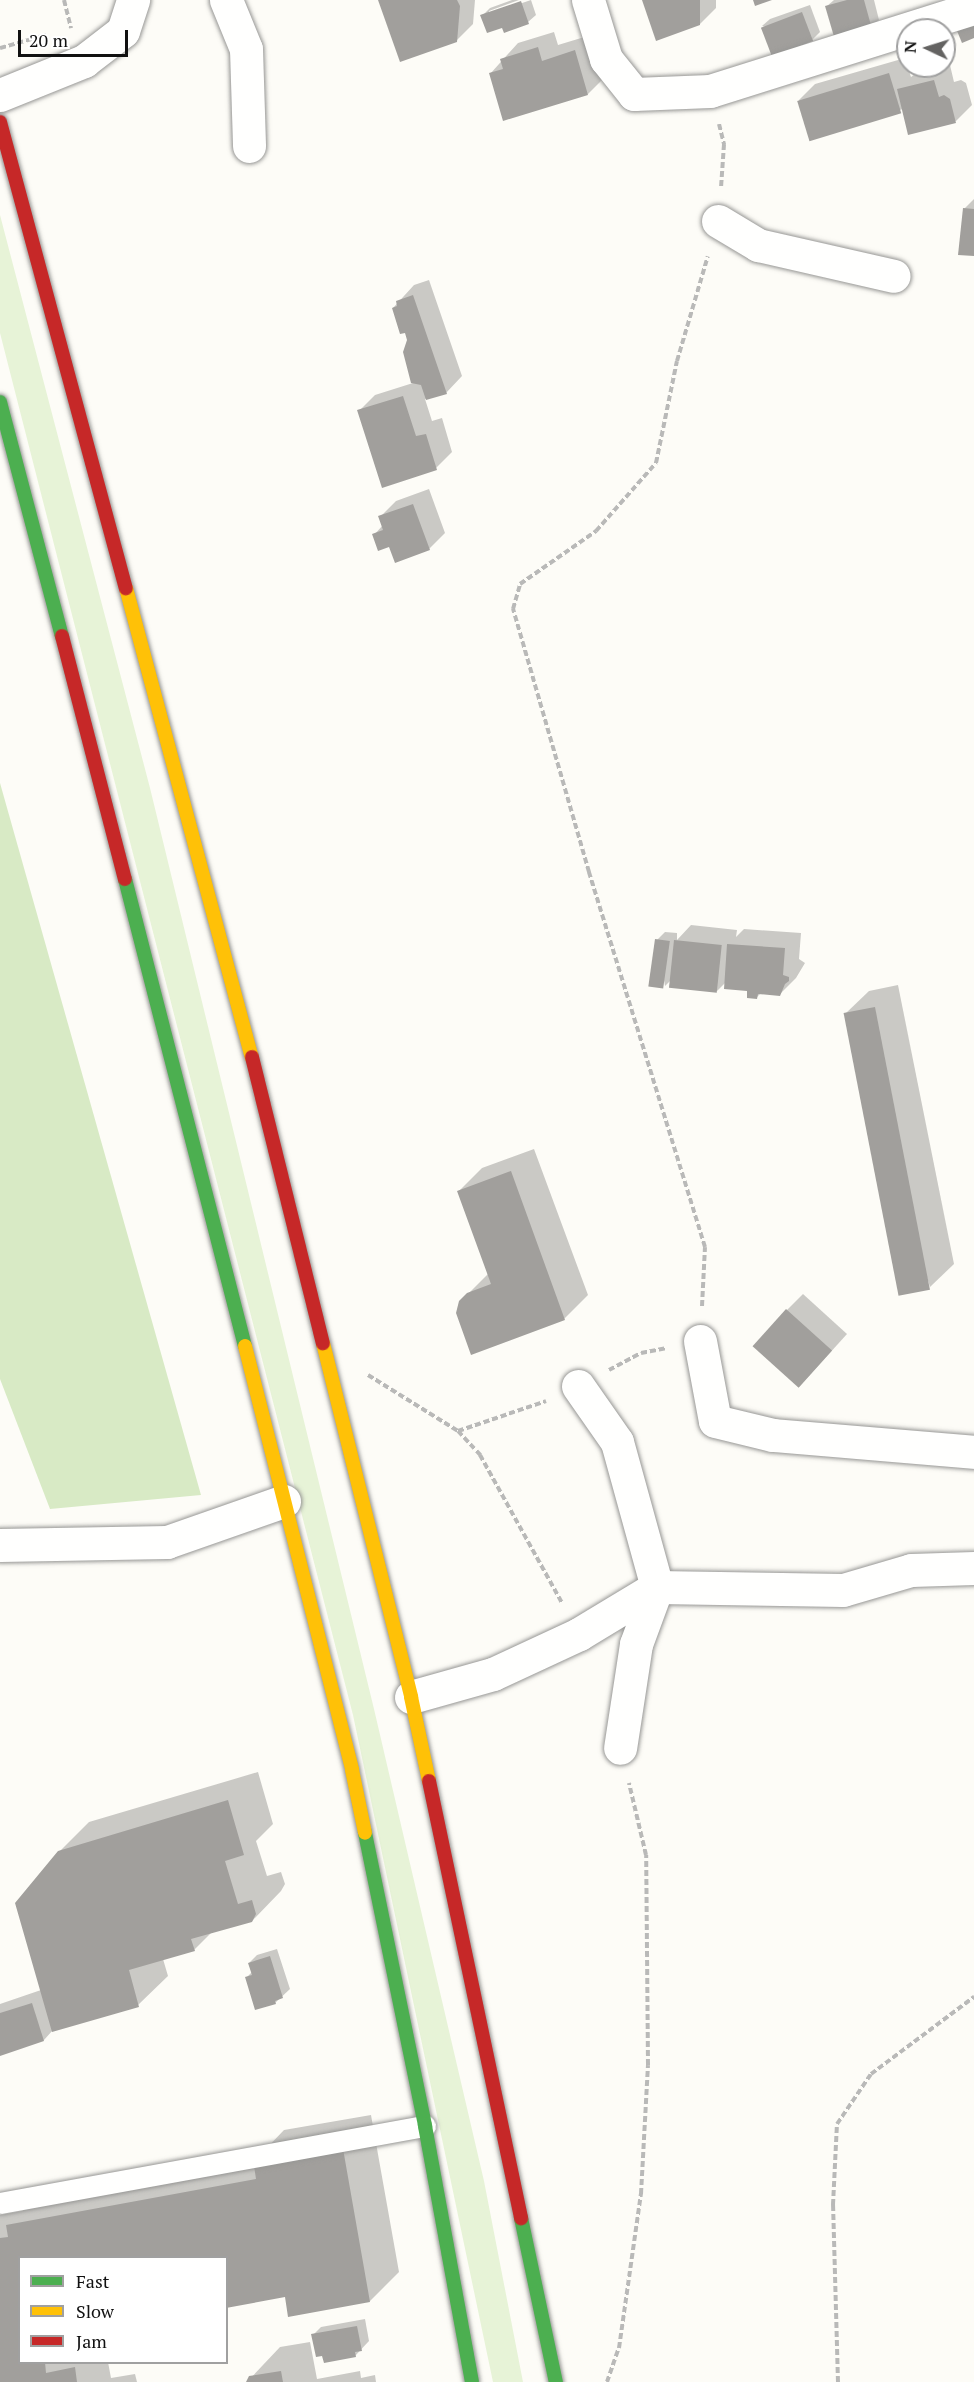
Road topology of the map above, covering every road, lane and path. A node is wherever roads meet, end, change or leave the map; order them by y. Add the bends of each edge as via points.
1 (64, 0) edge
2 (133, 0) edge
3 (226, 0) edge
4 (588, 0) edge
5 (974, 8) edge
6 (60, 31) dead end
7 (50, 34) dead end
8 (0, 48) edge
9 (710, 91) junction
10 (0, 95) edge
11 (0, 122) edge
12 (249, 146) dead end
13 (718, 221) junction
14 (894, 276) dead end
15 (0, 402) edge
16 (700, 1341) joint
17 (324, 1348) junction
18 (578, 1386) dead end
19 (974, 1452) edge
20 (284, 1501) junction
21 (0, 1545) edge
22 (974, 1568) edge
23 (657, 1587) junction
24 (579, 1634) junction
25 (411, 1697) junction
26 (620, 1748) joint
27 (974, 1996) edge
28 (425, 2126) junction
29 (0, 2203) edge
30 (472, 2382) edge
31 (556, 2382) edge
32 (607, 2382) edge
33 (838, 2382) edge

1 - 6 path via 71,28
2 - 10 street via 123,31 84,61
3 - 12 street via 246,49
4 - 9 street via 606,59 634,94
5 - 9 street
7 - 8 path
9 - 13 path via 724,144
11 - 17 highway via 234,986
13 - 14 street via 758,245
13 - 16 path via 677,361 656,463 596,531 520,584 513,609 589,872 705,1247
15 - 20 highway
16 - 19 street via 715,1421 773,1435
17 - 24 path via 458,1431 480,1455
17 - 25 highway
18 - 23 street via 617,1442
20 - 21 street via 168,1542
20 - 28 highway via 352,1770
22 - 23 street via 911,1570 843,1590
23 - 24 street
23 - 26 street via 636,1644
24 - 25 street via 493,1674
25 - 31 highway
26 - 32 path via 646,1855 648,2065 641,2194 619,2348
27 - 33 path via 871,2074 837,2124 833,2205
28 - 29 lane
28 - 30 highway

